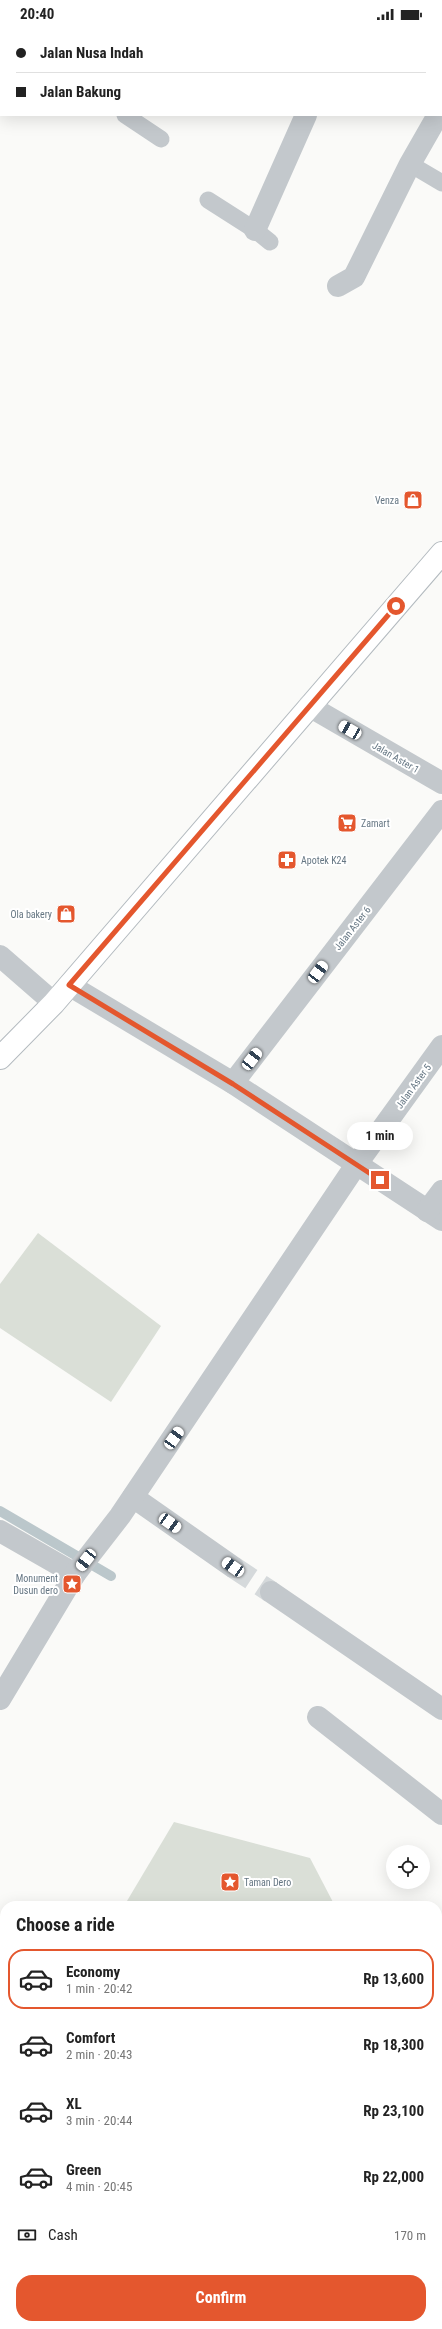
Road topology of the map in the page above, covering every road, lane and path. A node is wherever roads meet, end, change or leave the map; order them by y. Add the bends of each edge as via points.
1 (127, 116) edge
2 (306, 116) edge
3 (437, 116) edge
4 (161, 139) dead end
5 (410, 164) junction
6 (442, 183) edge
7 (208, 200) dead end
8 (262, 236) joint
9 (338, 286) dead end
10 (442, 553) edge
11 (309, 706) junction
12 (442, 783) edge
13 (442, 811) edge
14 (0, 956) edge
15 (69, 985) junction
16 (54, 1003) junction
17 (442, 1046) edge
18 (0, 1058) edge
19 (233, 1084) junction
20 (356, 1165) junction
21 (442, 1191) edge
22 (435, 1215) edge
23 (133, 1497) junction
24 (0, 1531) edge
25 (233, 1567) tunnel mouth
26 (75, 1574) junction
27 (271, 1592) tunnel mouth
28 (0, 1699) edge
29 (442, 1709) edge
30 (318, 1717) dead end
31 (442, 1814) edge

1 - 4 lane
2 - 8 street
3 - 5 street
5 - 6 lane
5 - 9 street via 354,277
7 - 8 lane
10 - 11 main road
11 - 12 street, Jalan Aster 1
11 - 15 main road
13 - 19 street, Jalan Aster 6
14 - 16 street
15 - 16 main road
15 - 19 street
16 - 18 main road
17 - 20 street, Jalan Aster 5
19 - 20 street
20 - 22 street
20 - 23 street, Jalan Aster 5
21 - 22 street
23 - 25 street
23 - 26 street, Jalan Aster 5
24 - 26 street
26 - 28 street, Jalan Aster 5
27 - 29 street
30 - 31 street

